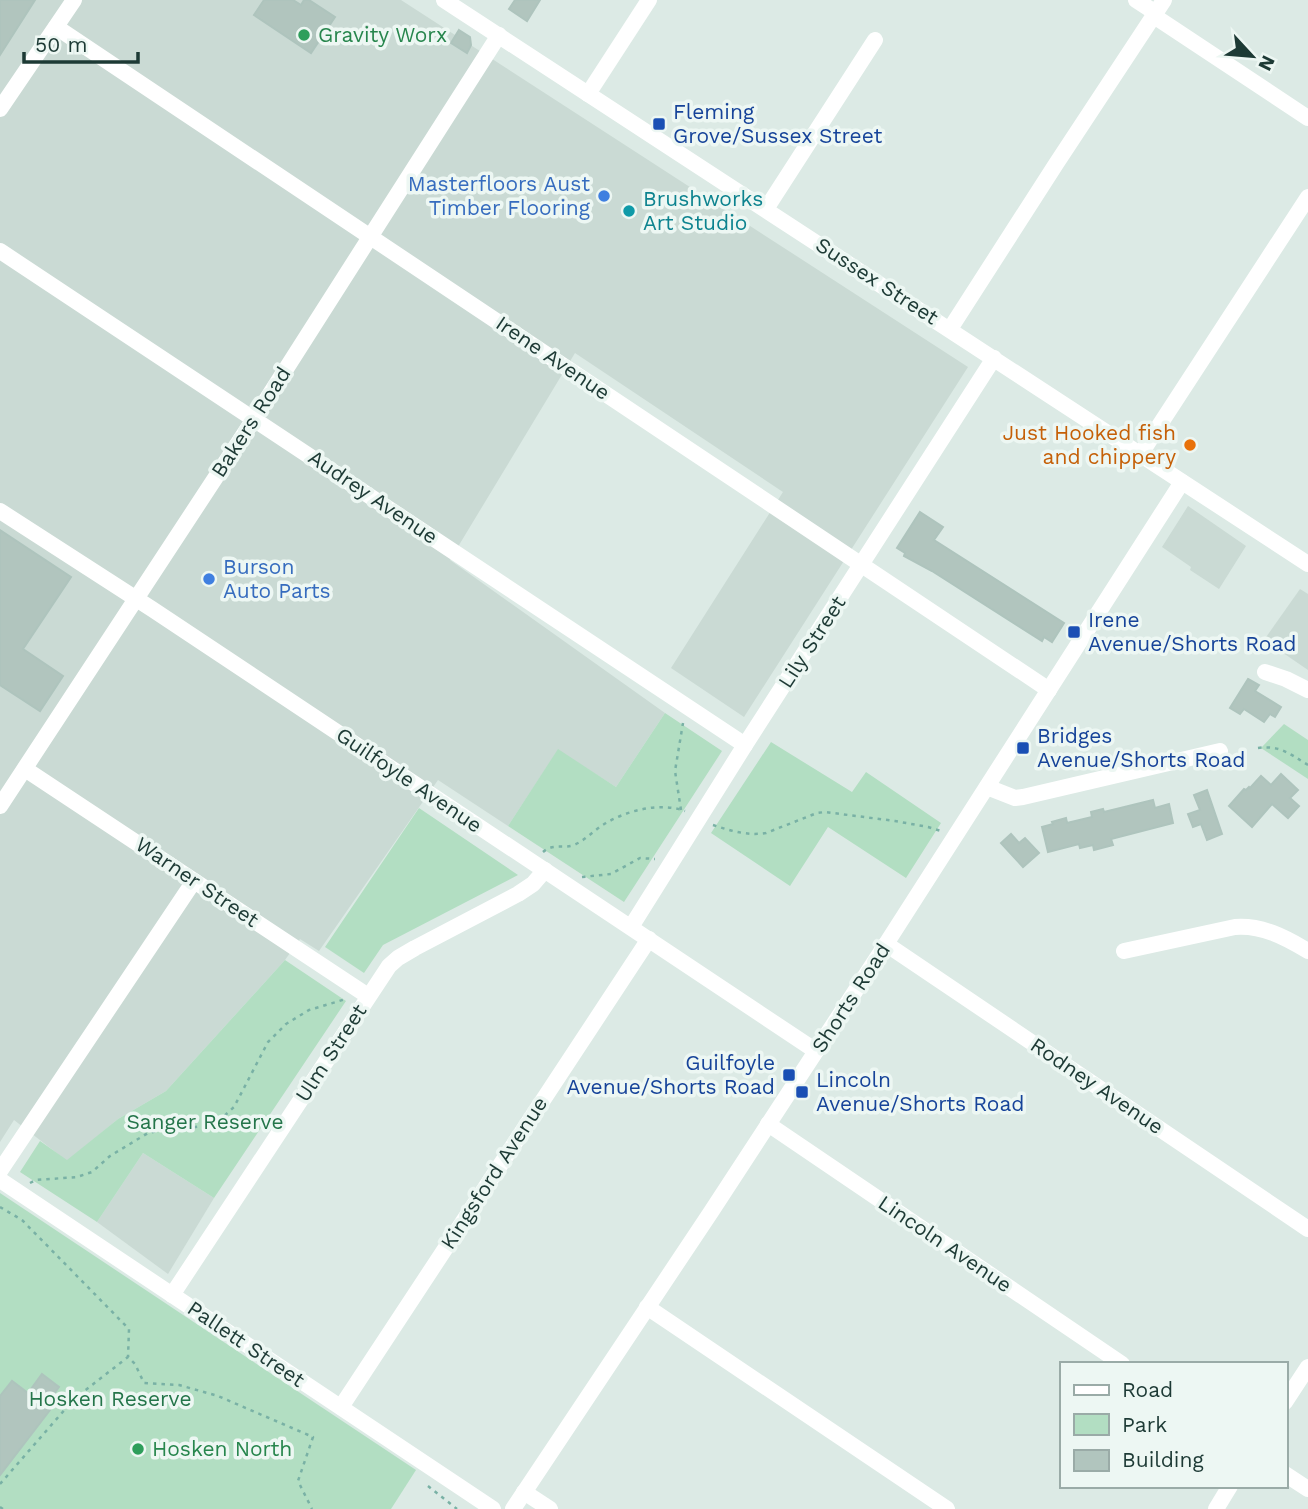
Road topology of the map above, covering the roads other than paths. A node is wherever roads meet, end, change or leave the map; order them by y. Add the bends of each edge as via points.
1 (74, 0) edge
2 (444, 0) edge
3 (649, 0) edge
4 (1136, 0) edge
5 (1158, 9) edge
6 (56, 27) junction
7 (499, 35) junction
8 (875, 40) dead end
9 (588, 94) junction
10 (0, 109) edge
11 (1308, 118) edge
12 (1308, 197) edge
13 (766, 209) junction
14 (371, 236) junction
15 (0, 251) edge
16 (950, 329) junction
17 (994, 358) junction
18 (254, 419) junction
19 (1140, 455) junction
20 (1182, 482) junction
21 (0, 511) edge
22 (862, 564) junction
23 (1308, 564) edge
24 (136, 599) junction
25 (1265, 672) dead end
26 (1049, 690) junction
27 (1308, 690) edge
28 (745, 745) junction
29 (1220, 751) dead end
30 (25, 769) junction
31 (987, 787) junction
32 (0, 806) edge
33 (540, 867) junction
34 (194, 881) junction
35 (631, 928) junction
36 (649, 939) junction
37 (886, 944) junction
38 (1307, 949) edge
39 (1124, 951) dead end
40 (362, 992) junction
41 (816, 1051) junction
42 (768, 1125) junction
43 (0, 1171) edge
44 (7, 1185) edge
45 (1308, 1229) edge
46 (172, 1295) junction
47 (647, 1307) junction
48 (1119, 1362) edge
49 (1308, 1367) edge
50 (1287, 1399) edge
51 (341, 1407) junction
52 (1287, 1475) edge
53 (1229, 1488) edge
54 (1308, 1489) edge
55 (524, 1492) junction
56 (493, 1509) edge
57 (513, 1509) edge
58 (550, 1509) edge
59 (947, 1509) edge
60 (1216, 1509) edge

1 - 6 street
2 - 7 street, Sussex Street
3 - 9 street
4 - 5 street
5 - 11 street
5 - 16 street
6 - 10 street
6 - 14 street, Irene Avenue
7 - 9 street, Sussex Street
7 - 14 street, Bakers Road
8 - 13 street
9 - 13 street, Sussex Street
12 - 19 street
13 - 16 street, Sussex Street
14 - 18 street, Bakers Road
14 - 22 street, Irene Avenue
15 - 18 street, Audrey Avenue
16 - 17 street, Sussex Street
17 - 19 street, Sussex Street
17 - 22 street, Lily Street
18 - 24 street, Bakers Road
18 - 28 street, Audrey Avenue
19 - 20 street, Sussex Street
20 - 23 street, Sussex Street
20 - 26 street, Shorts Road
21 - 24 street, Guilfoyle Avenue
22 - 26 street, Irene Avenue
22 - 28 street, Lily Street
24 - 30 street, Bakers Road
24 - 33 street, Guilfoyle Avenue
25 - 27 street
26 - 31 street, Shorts Road
28 - 35 street, Lily Street
29 - 31 street via 1023,797
30 - 32 street, Bakers Road
30 - 34 street, Warner Street
31 - 37 street, Shorts Road
33 - 35 street, Guilfoyle Avenue
33 - 40 street, Ulm Street via 533,884 398,958
34 - 40 street, Warner Street
34 - 43 street
35 - 36 street, Guilfoyle Avenue
36 - 41 street, Guilfoyle Avenue
36 - 51 street, Kingsford Avenue
37 - 41 street, Shorts Road
37 - 45 street, Rodney Avenue
38 - 39 street via 1247,926
40 - 46 street, Ulm Street
41 - 42 street, Shorts Road
42 - 47 street, Shorts Road
42 - 48 street, Lincoln Avenue
44 - 46 street, Pallett Street
46 - 51 street, Pallett Street
47 - 55 street, Shorts Road
47 - 59 street
49 - 50 street
51 - 56 street, Pallett Street
52 - 54 street
53 - 60 street
55 - 57 street, Shorts Road
55 - 58 street

